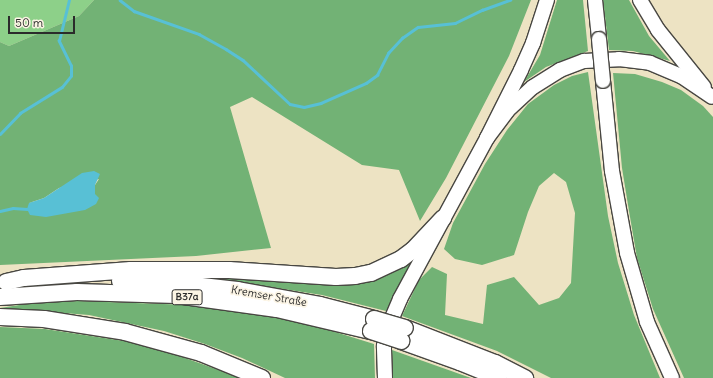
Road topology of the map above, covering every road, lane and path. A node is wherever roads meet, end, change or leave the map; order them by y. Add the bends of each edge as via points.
1 (547, 0) edge
2 (595, 0) edge
3 (640, 0) edge
4 (712, 97) edge
5 (487, 138) junction
6 (443, 218) junction
7 (3, 282) edge
8 (0, 297) edge
9 (0, 317) edge
10 (372, 325) junction
11 (403, 335) junction
12 (262, 378) edge
13 (385, 378) edge
14 (499, 378) edge
15 (525, 378) edge
16 (672, 378) edge

1 - 5 main road via 533,43
2 - 16 main road, bridge via 612,171 627,253 648,322
3 - 4 main road via 658,30
4 - 5 main road via 681,76 650,63 620,59 584,61 560,70 533,87 507,111
5 - 6 main road
6 - 7 highway via 401,259 371,273 355,276 215,270 131,270 24,278
6 - 13 main road via 392,318 384,346
7 - 10 highway, Kremser Straße / B37a via 106,280 194,284 281,297
8 - 10 highway, Kremser Straße / B37a via 77,292 176,295
9 - 12 highway via 44,319 125,332 200,353
10 - 11 highway, Kremser Straße / B37a, bridge
11 - 14 highway, Kremser Straße / B37a
11 - 15 highway, Kremser Straße / B37a via 495,363

